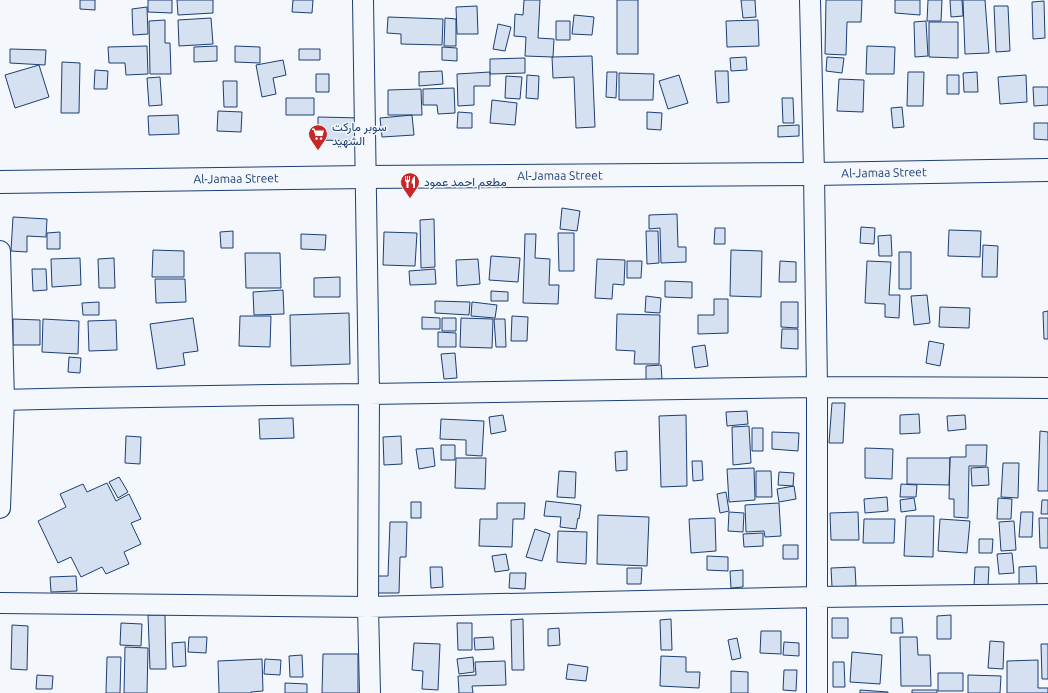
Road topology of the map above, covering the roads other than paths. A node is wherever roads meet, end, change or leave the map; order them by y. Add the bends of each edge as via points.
1 (363, 0) edge
2 (810, 0) edge
3 (1048, 170) edge
4 (814, 174) junction
5 (365, 177) junction
6 (0, 182) edge
7 (0, 251) edge
8 (817, 387) junction
9 (1048, 388) edge
10 (369, 394) junction
11 (2, 400) edge
12 (0, 508) edge
13 (1048, 594) edge
14 (817, 597) junction
15 (0, 603) edge
16 (368, 607) junction
17 (370, 693) edge
18 (817, 693) edge

1 - 5 street
2 - 4 street
3 - 4 street, Al-Jamaa Street
4 - 5 street, Al-Jamaa Street
4 - 8 street
5 - 6 street, Al-Jamaa Street
5 - 10 street
7 - 11 street
8 - 9 street
8 - 10 street
8 - 14 street
10 - 11 street
10 - 16 street
11 - 12 street
13 - 14 street
14 - 16 street
14 - 18 street
15 - 16 street
16 - 17 street

